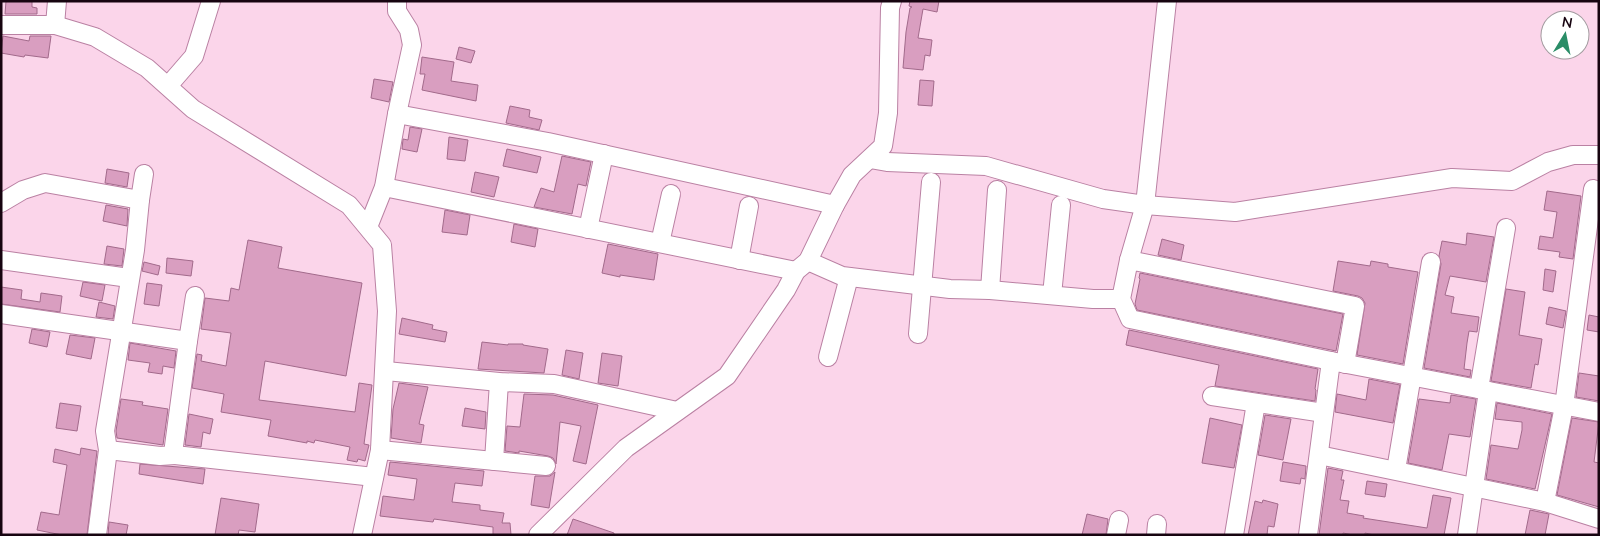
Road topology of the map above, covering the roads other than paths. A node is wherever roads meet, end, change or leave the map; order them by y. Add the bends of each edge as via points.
1 (57, 1) edge
2 (211, 1) edge
3 (397, 1) edge
4 (892, 1) edge
5 (1167, 1) edge
6 (1, 25) edge
7 (55, 25) junction
8 (168, 86) junction
9 (397, 114) junction
10 (604, 154) junction
11 (1599, 155) edge
12 (870, 158) junction
13 (144, 174) dead end
14 (931, 182) dead end
15 (384, 187) junction
16 (1593, 189) dead end
17 (997, 190) dead end
18 (671, 194) dead end
19 (140, 200) junction
20 (1, 203) edge
21 (835, 205) junction
22 (1061, 205) dead end
23 (1145, 205) junction
24 (749, 206) dead end
25 (368, 227) junction
26 (588, 228) junction
27 (1506, 228) dead end
28 (660, 243) junction
29 (1, 260) edge
30 (740, 260) junction
31 (1129, 260) junction
32 (1432, 262) dead end
33 (802, 266) junction
34 (849, 277) junction
35 (129, 278) junction
36 (922, 286) junction
37 (990, 290) junction
38 (1052, 295) junction
39 (195, 296) dead end
40 (1120, 300) junction
41 (1, 314) edge
42 (120, 330) junction
43 (918, 334) dead end
44 (188, 341) junction
45 (828, 356) dead end
46 (1338, 362) junction
47 (386, 372) junction
48 (1412, 376) junction
49 (499, 382) junction
50 (1483, 390) junction
51 (1212, 396) dead end
52 (1256, 403) junction
53 (1564, 406) junction
54 (678, 411) junction
55 (1599, 412) edge
56 (1324, 413) junction
57 (108, 450) junction
58 (380, 450) junction
59 (175, 455) junction
60 (1319, 455) junction
61 (494, 461) junction
62 (546, 466) dead end
63 (1396, 470) junction
64 (374, 477) junction
65 (1474, 486) junction
66 (1545, 502) junction
67 (1599, 519) edge
68 (96, 535) edge
69 (362, 535) edge
70 (538, 535) edge
71 (1234, 535) edge
72 (1308, 535) edge
73 (1467, 535) edge

1 - 7 street
2 - 8 street via 194,56
3 - 9 street via 397,11 409,30 412,45
4 - 12 street via 888,113 883,146
5 - 23 street
6 - 7 street
7 - 8 street via 95,37 147,68
8 - 25 street via 193,110 349,206
9 - 10 street
9 - 15 street
10 - 21 street
10 - 26 street
11 - 23 street via 1573,155 1548,162 1512,181 1452,178 1235,212
12 - 21 street via 852,174
12 - 23 street via 887,162 986,166 1103,199
13 - 19 street
14 - 36 street
15 - 25 street
15 - 26 street
16 - 53 street
17 - 37 street
18 - 28 street
19 - 20 street via 44,183 23,190
19 - 35 street
21 - 33 street
22 - 38 street
23 - 31 street
24 - 30 street
25 - 47 street via 382,244 388,311
26 - 28 street
27 - 50 street
28 - 30 street
29 - 35 street
30 - 33 street
31 - 40 street
31 - 46 street via 1355,306
32 - 48 street
33 - 34 street
33 - 54 street via 727,376
34 - 36 street
34 - 45 street
35 - 42 street
36 - 37 street
36 - 43 street
37 - 38 street
38 - 40 street
39 - 44 street
40 - 46 street via 1130,318
41 - 42 street
42 - 44 street
42 - 57 street via 105,431
44 - 59 street
46 - 48 street
46 - 56 street
47 - 49 street
47 - 58 street
48 - 50 street
48 - 63 street
49 - 54 street via 554,384
49 - 61 street
50 - 53 street
50 - 65 street
51 - 52 street
52 - 56 street
52 - 71 street
53 - 55 street
53 - 66 street
54 - 70 street via 626,448
56 - 60 street
57 - 59 street
57 - 68 street
58 - 61 street
58 - 64 street
59 - 64 street
60 - 63 street
60 - 72 street
61 - 62 street
63 - 65 street
64 - 69 street
65 - 66 street
65 - 73 street
66 - 67 street

